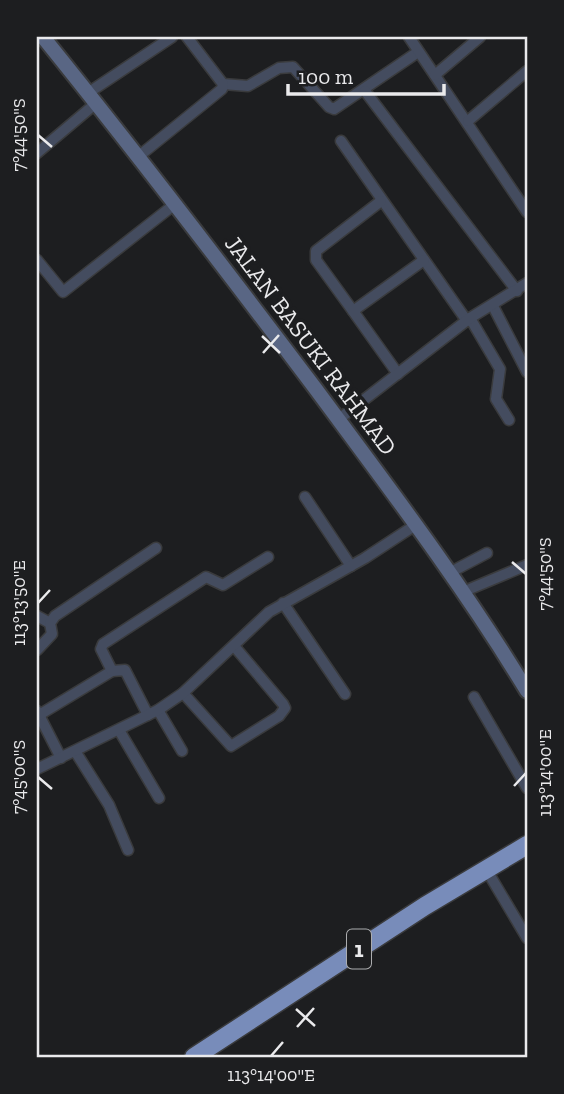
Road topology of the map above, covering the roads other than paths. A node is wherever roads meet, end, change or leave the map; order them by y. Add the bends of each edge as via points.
1 (43, 37) edge
2 (172, 37) edge
3 (187, 37) edge
4 (409, 37) edge
5 (481, 37) edge
6 (418, 52) junction
7 (527, 71) edge
8 (435, 75) junction
9 (223, 84) junction
10 (365, 91) junction
11 (92, 98) junction
12 (468, 121) junction
13 (341, 141) dead end
14 (37, 153) edge
15 (139, 156) junction
16 (381, 201) junction
17 (176, 204) junction
18 (527, 212) edge
19 (37, 260) edge
20 (424, 260) junction
21 (527, 283) edge
22 (517, 291) junction
23 (493, 306) junction
24 (353, 312) junction
25 (468, 320) junction
26 (527, 372) edge
27 (398, 374) junction
28 (339, 419) junction
29 (509, 420) dead end
30 (306, 497) dead end
31 (417, 524) junction
32 (156, 548) dead end
33 (487, 553) dead end
34 (268, 557) dead end
35 (527, 565) edge
36 (351, 566) junction
37 (451, 572) junction
38 (465, 591) junction
39 (283, 603) junction
40 (37, 617) edge
41 (50, 623) junction
42 (234, 646) junction
43 (37, 650) edge
44 (112, 671) junction
45 (527, 691) edge
46 (183, 693) junction
47 (345, 694) dead end
48 (474, 697) dead end
49 (153, 712) junction
50 (38, 713) edge
51 (119, 730) junction
52 (75, 751) junction
53 (182, 751) dead end
54 (61, 758) junction
55 (37, 769) edge
56 (527, 788) edge
57 (159, 798) dead end
58 (527, 845) edge
59 (128, 850) dead end
60 (486, 869) junction
61 (527, 938) edge
62 (194, 1057) edge

1 - 11 main road, JALAN BASUKI RAHMAD
2 - 11 street
3 - 9 street
4 - 6 street
5 - 8 street
6 - 8 street
6 - 10 street
7 - 12 street
8 - 12 street
9 - 10 street via 248,86 286,66 299,71 331,108
9 - 15 street
10 - 22 street
11 - 14 street
11 - 15 main road, JALAN BASUKI RAHMAD
12 - 18 street
13 - 16 street
15 - 17 main road, JALAN BASUKI RAHMAD
16 - 20 street
16 - 24 street via 316,251 316,260
17 - 19 street via 64,292
17 - 28 main road, JALAN BASUKI RAHMAD
20 - 24 street
20 - 25 street
21 - 22 street
22 - 23 street
23 - 25 street
23 - 26 street
24 - 27 street
25 - 27 street
25 - 29 street via 500,369 496,399
27 - 28 street
28 - 31 main road, JALAN BASUKI RAHMAD
30 - 36 street
31 - 36 street
31 - 37 main road, JALAN BASUKI RAHMAD
32 - 41 street
33 - 37 street
34 - 44 street via 228,583 219,585 206,577 103,644
35 - 38 street
36 - 39 street
37 - 38 main road, JALAN BASUKI RAHMAD
38 - 45 main road, JALAN BASUKI RAHMAD
39 - 42 street
39 - 47 street
40 - 41 street
41 - 43 street via 52,634
42 - 46 street
42 - 46 street via 283,704 279,716 231,746
44 - 49 street via 125,670
44 - 50 street
46 - 49 street
48 - 56 street
49 - 51 street
49 - 53 street
50 - 54 street
51 - 52 street
51 - 57 street
52 - 54 street
52 - 59 street via 93,774
54 - 55 street
58 - 60 highway, 1
60 - 61 street
60 - 62 highway, 1

